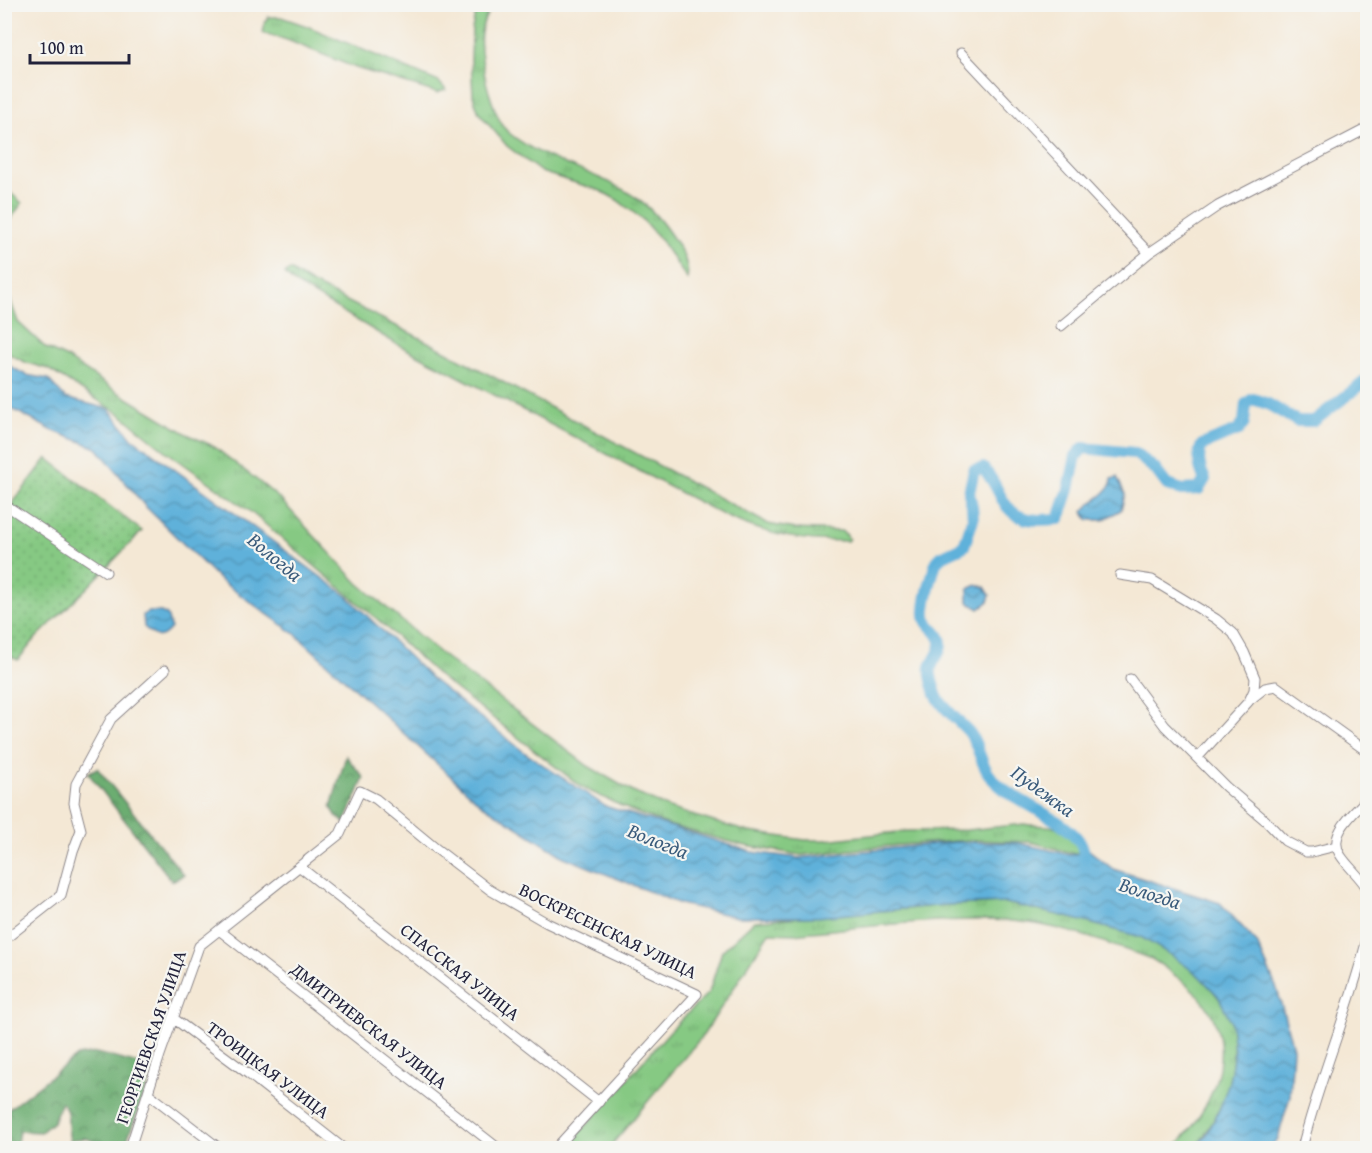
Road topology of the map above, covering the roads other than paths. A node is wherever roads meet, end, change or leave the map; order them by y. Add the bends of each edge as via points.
1 (961, 53) dead end
2 (1368, 128) edge
3 (1149, 253) junction
4 (1061, 326) dead end
5 (4, 504) edge
6 (106, 572) dead end
7 (1120, 575) dead end
8 (165, 670) dead end
9 (1130, 679) dead end
10 (1249, 701) junction
11 (1368, 752) edge
12 (1198, 757) junction
13 (360, 791) joint
14 (1368, 798) edge
15 (1336, 846) junction
16 (300, 867) junction
17 (1368, 890) edge
18 (219, 930) junction
19 (1368, 935) edge
20 (4, 940) edge
21 (173, 1018) junction
22 (148, 1093) junction
23 (599, 1102) junction
24 (130, 1149) edge
25 (219, 1149) edge
26 (343, 1149) edge
27 (498, 1149) edge
28 (556, 1149) edge
29 (1302, 1149) edge

1 - 3 street
2 - 3 street via 1218,206
3 - 4 street
5 - 6 street
7 - 10 street via 1152,580 1233,633 1255,678
8 - 20 street via 111,719 76,784 74,803 81,830 61,896
9 - 12 street via 1165,726
10 - 11 street via 1265,688 1276,686
10 - 12 street
12 - 15 street via 1285,841 1306,852
13 - 16 street, ГЕОРГИЕВСКАЯ УЛИЦА via 340,834
13 - 23 street, ВОСКРЕСЕНСКАЯ УЛИЦА via 376,799 490,890 547,923 697,994
14 - 15 street via 1339,831
15 - 17 street
16 - 18 street, ГЕОРГИЕВСКАЯ УЛИЦА
16 - 23 street, СПАССКАЯ УЛИЦА
18 - 21 street, ГЕОРГИЕВСКАЯ УЛИЦА via 199,946
18 - 27 street, ДМИТРИЕВСКАЯ УЛИЦА
19 - 29 street
21 - 22 street, ГЕОРГИЕВСКАЯ УЛИЦА
21 - 26 street, ТРОИЦКАЯ УЛИЦА
22 - 24 street, ГЕОРГИЕВСКАЯ УЛИЦА
22 - 25 street
23 - 28 street

